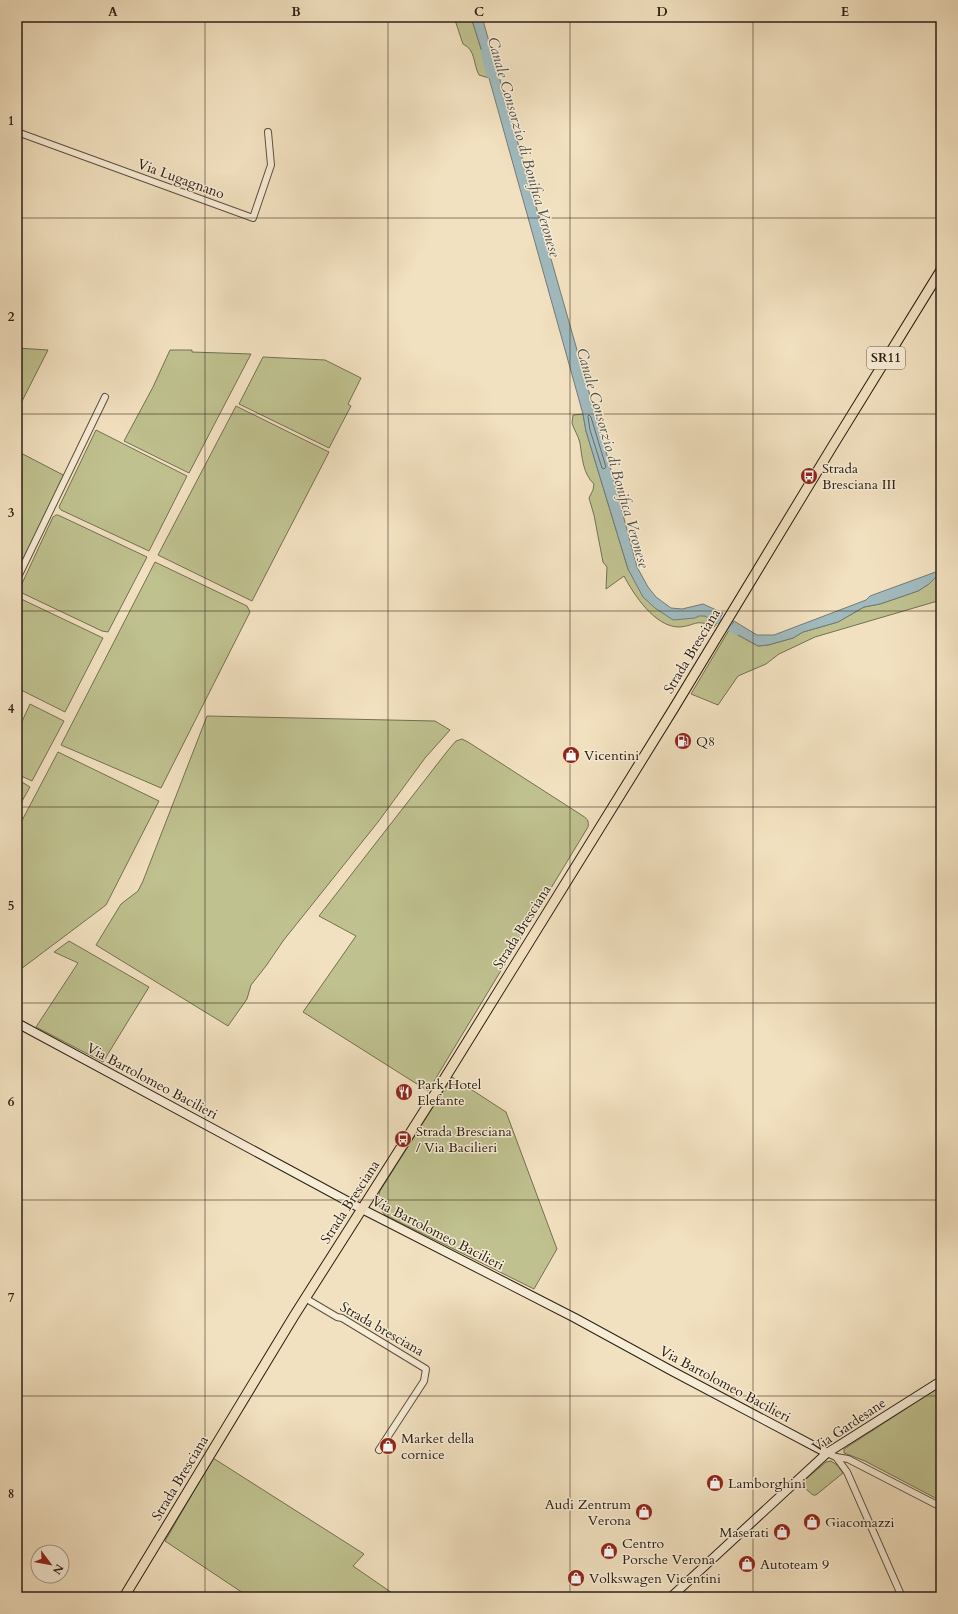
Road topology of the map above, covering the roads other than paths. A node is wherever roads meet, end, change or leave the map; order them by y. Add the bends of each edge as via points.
1 (17, 132) edge
2 (268, 132) dead end
3 (941, 270) edge
4 (105, 397) dead end
5 (17, 579) edge
6 (17, 1023) edge
7 (362, 1209) junction
8 (305, 1298) junction
9 (941, 1381) edge
10 (379, 1450) dead end
11 (827, 1453) junction
12 (836, 1456) junction
13 (941, 1508) edge
14 (124, 1597) edge
15 (671, 1597) edge
16 (902, 1597) edge

1 - 2 street, Via Lugagnano via 253,218 271,164
3 - 7 main road, Strada Bresciana / SR11
4 - 5 street
6 - 7 street, Via Bartolomeo Bacilieri
7 - 8 main road, Strada Bresciana
7 - 11 street, Via Bartolomeo Bacilieri via 575,1318
8 - 10 street, Strada bresciana via 426,1369 424,1381
8 - 14 main road, Strada Bresciana
9 - 11 street, Via Gardesane
11 - 12 street
11 - 15 street, Via Gardesane
12 - 13 street via 848,1459
12 - 16 street via 846,1472

